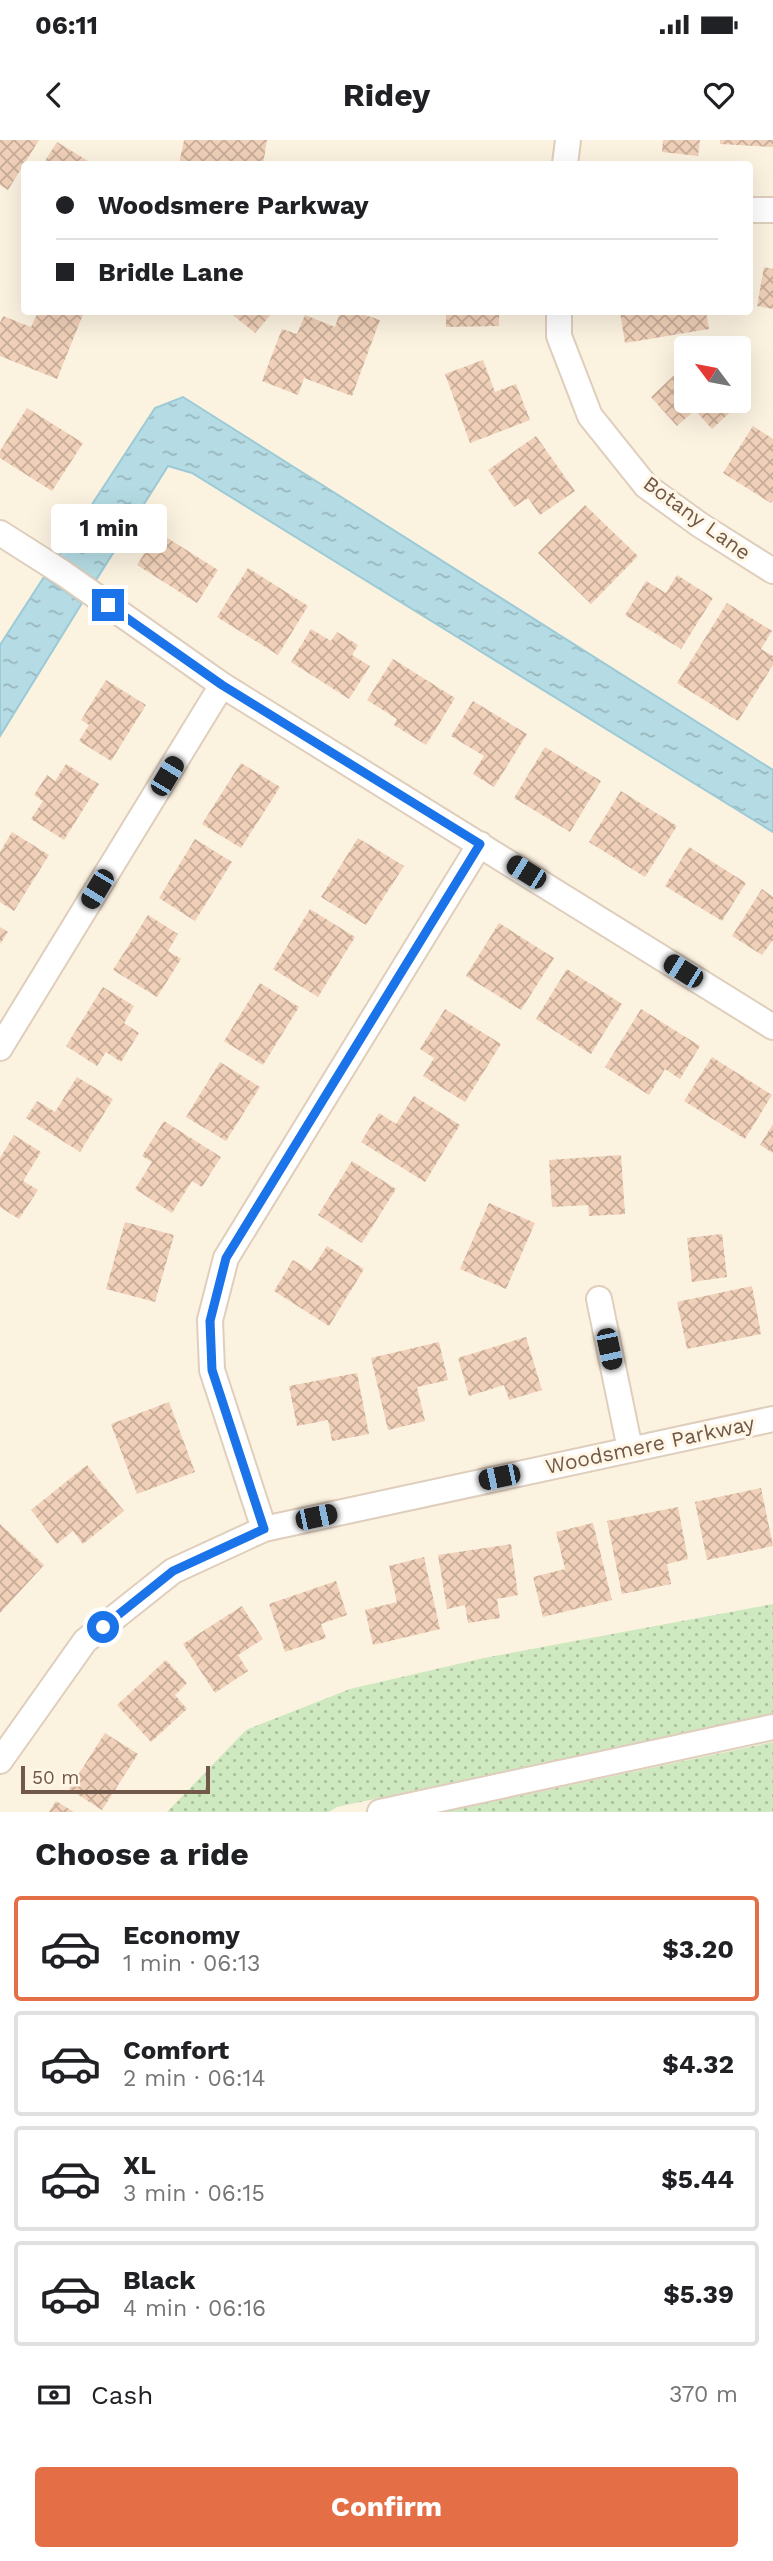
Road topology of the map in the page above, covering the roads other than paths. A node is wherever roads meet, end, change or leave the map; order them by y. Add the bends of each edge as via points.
1 (568, 140) edge
2 (565, 161) edge
3 (753, 210) edge
4 (773, 210) edge
5 (559, 315) edge
6 (0, 533) edge
7 (773, 571) edge
8 (222, 685) junction
9 (480, 844) junction
10 (773, 1027) edge
11 (0, 1048) edge
12 (599, 1299) dead end
13 (773, 1419) edge
14 (630, 1449) junction
15 (264, 1529) junction
16 (773, 1727) edge
17 (0, 1761) edge
18 (380, 1812) edge

1 - 2 street
3 - 4 street
5 - 7 street, Botany Lane via 559,335 590,416 646,486
6 - 8 street
8 - 9 street
8 - 11 street
9 - 10 street
9 - 15 street via 226,1258 210,1321 212,1370
12 - 14 street
13 - 14 street, Woodsmere Parkway
14 - 15 street, Woodsmere Parkway
15 - 17 street, Woodsmere Parkway via 173,1571 85,1642
16 - 18 street

